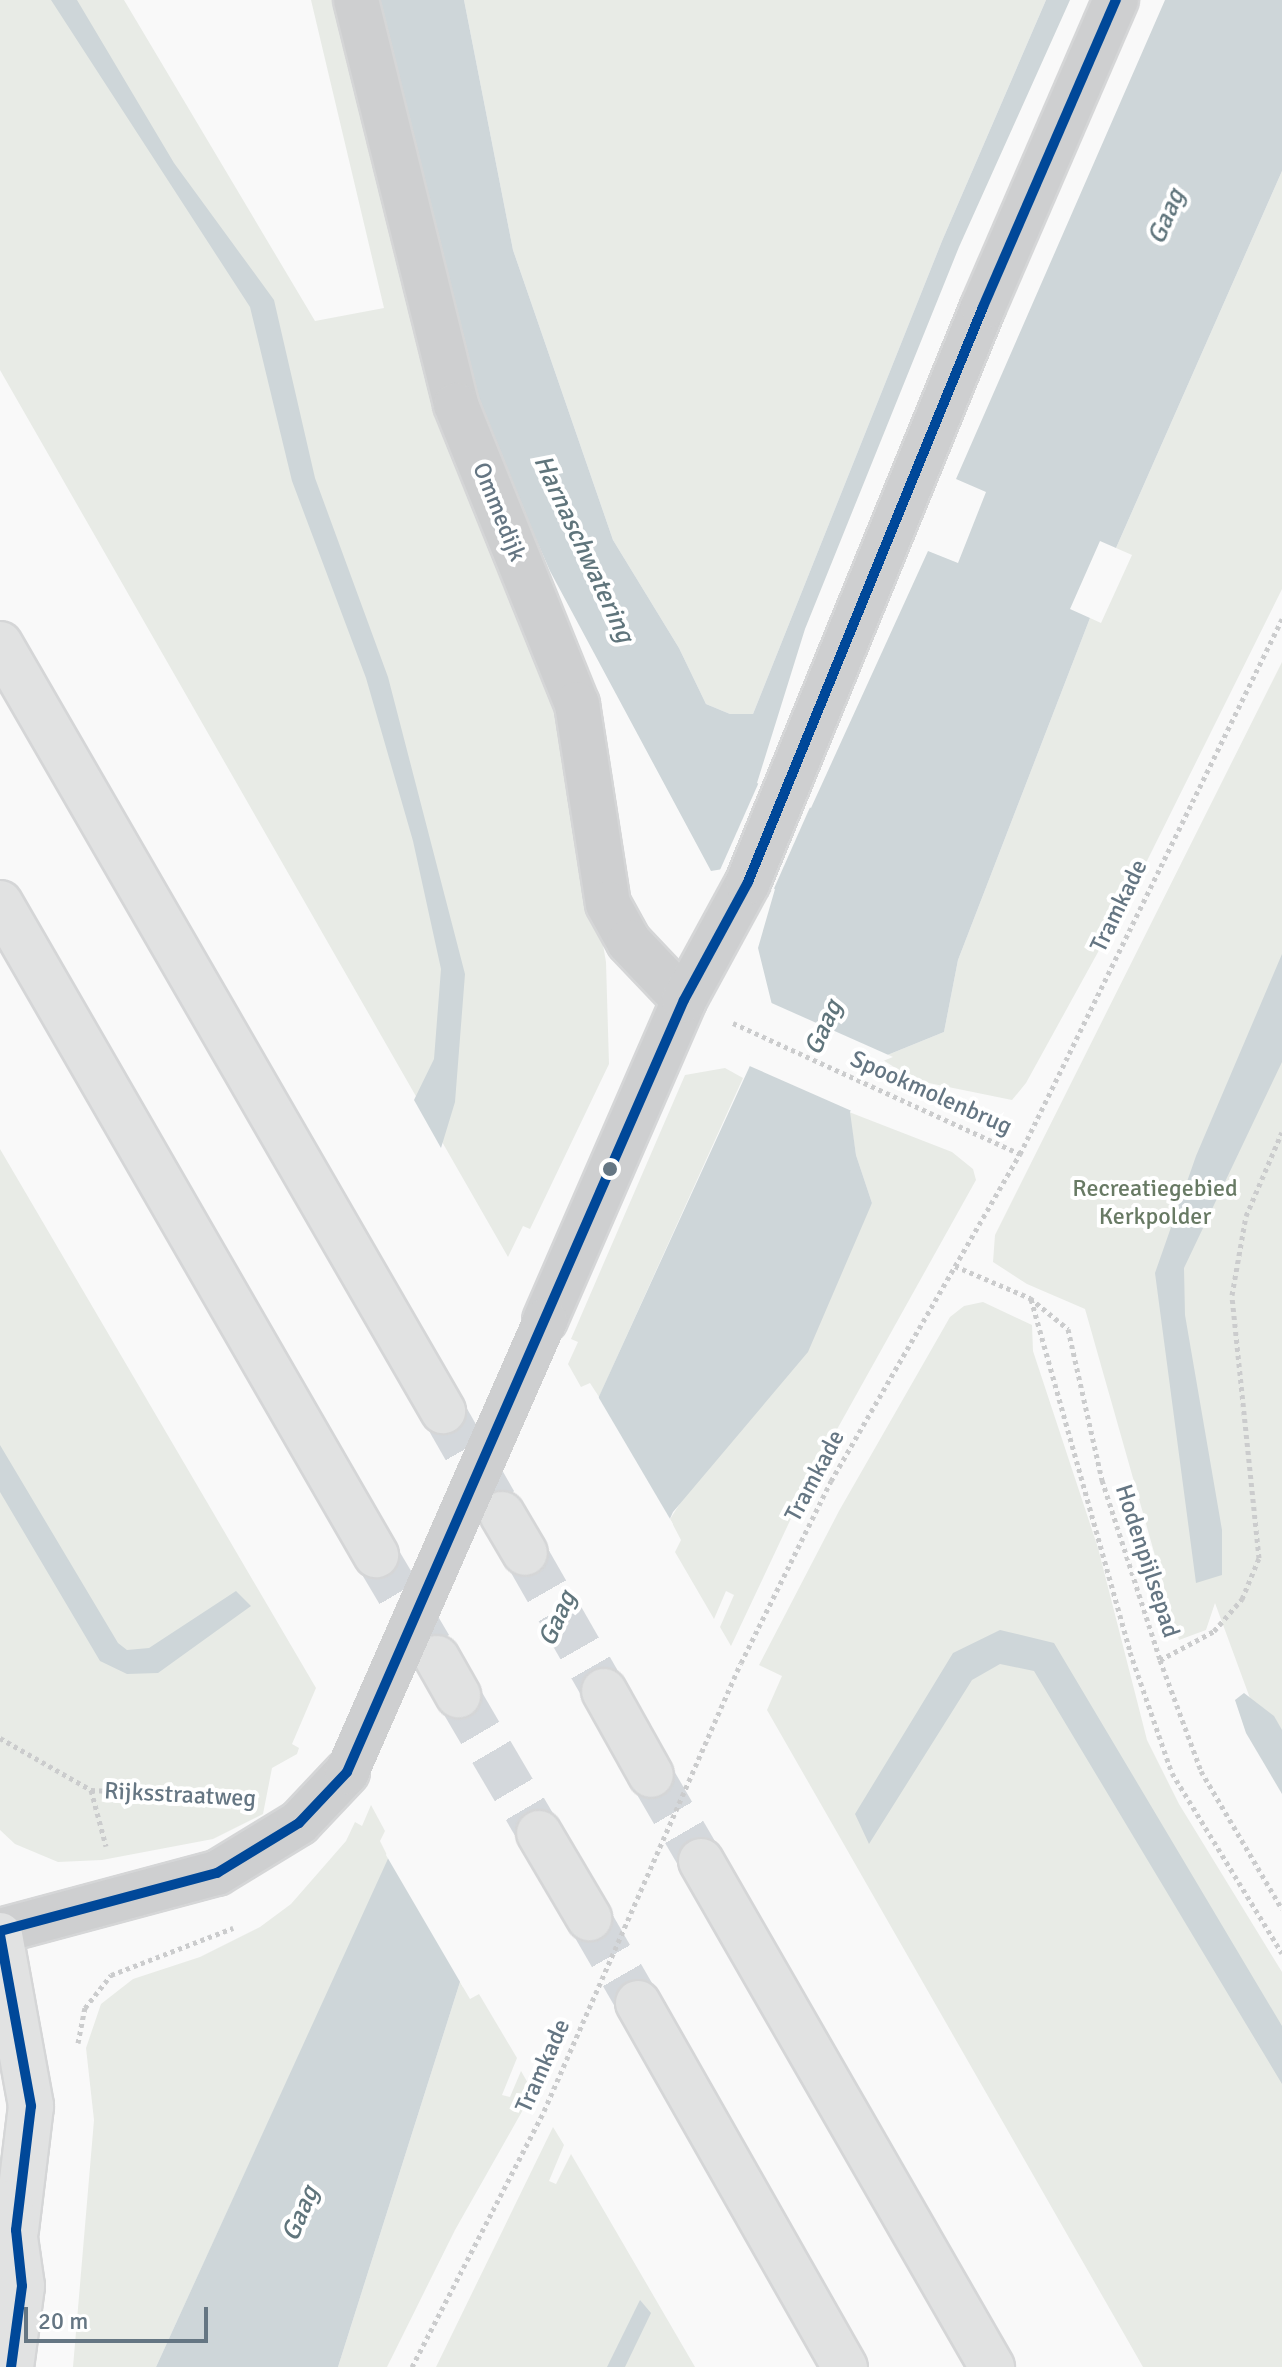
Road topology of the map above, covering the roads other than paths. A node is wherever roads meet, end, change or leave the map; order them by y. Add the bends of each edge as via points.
1 (356, 0) edge
2 (1116, 0) edge
3 (0, 644) edge
4 (0, 903) edge
5 (684, 1000) junction
6 (443, 1411) tunnel mouth
7 (502, 1514) tunnel mouth
8 (525, 1553) tunnel mouth
9 (376, 1555) tunnel mouth
10 (604, 1691) tunnel mouth
11 (651, 1775) tunnel mouth
12 (539, 1833) tunnel mouth
13 (701, 1861) tunnel mouth
14 (589, 1918) tunnel mouth
15 (0, 1933) edge
16 (638, 2003) tunnel mouth
17 (0, 2166) edge
18 (16, 2230) junction
19 (11, 2367) edge
20 (845, 2367) edge
21 (992, 2367) edge

1 - 5 street, Ommedijk via 456,405 577,704 608,904 629,942
2 - 5 street, Rijksstraatweg via 983,307 748,882
3 - 6 main road
4 - 9 main road
5 - 15 street, Rijksstraatweg, bridge via 337,1786 263,1849 217,1873
7 - 8 main road
10 - 11 main road
12 - 14 main road
13 - 21 main road
15 - 18 main road, Rijksstraatweg via 31,2106
16 - 20 main road
17 - 18 main road, Rijksstraatweg
18 - 19 main road, Rijksstraatweg via 22,2286

